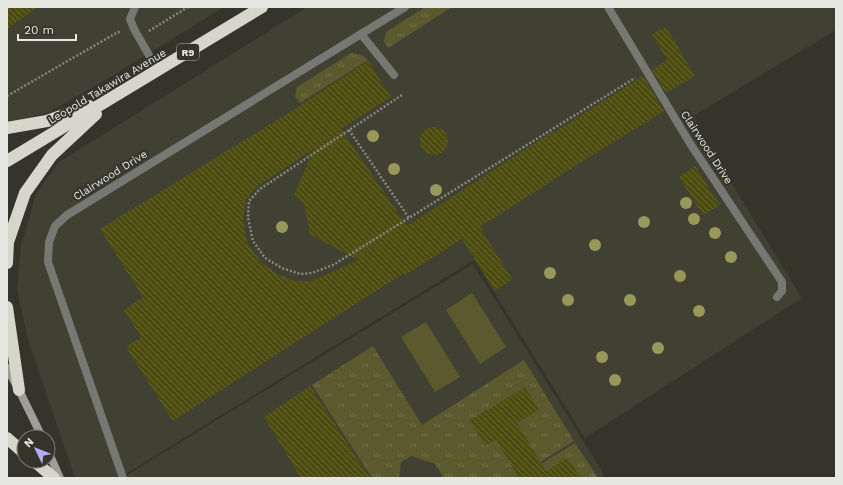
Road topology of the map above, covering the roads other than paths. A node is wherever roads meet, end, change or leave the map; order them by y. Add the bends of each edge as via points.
1 (135, 7) edge
2 (262, 7) edge
3 (406, 7) edge
4 (608, 7) edge
5 (361, 34) junction
6 (158, 71) junction
7 (394, 75) dead end
8 (113, 98) junction
9 (7, 128) edge
10 (7, 161) edge
11 (7, 263) edge
12 (777, 297) dead end
13 (7, 307) edge
14 (7, 368) edge
15 (19, 390) junction
16 (38, 429) edge
17 (7, 438) edge
18 (16, 446) edge
19 (43, 469) edge
20 (54, 478) edge
21 (123, 478) edge

1 - 6 street via 130,19
2 - 6 highway, Leopold Takawira Avenue / R9
3 - 5 street, Clairwood Drive
4 - 12 street, Clairwood Drive via 692,145 782,282 782,291
5 - 7 street
5 - 21 street, Clairwood Drive via 67,215 55,226 49,242 48,262
6 - 8 highway, Leopold Takawira Avenue / R9
8 - 9 highway via 46,121
8 - 10 highway, Leopold Takawira Avenue / R9
8 - 11 highway via 52,156 25,193 8,242
13 - 15 highway
14 - 15 main road
15 - 16 main road
17 - 18 highway
19 - 20 highway

